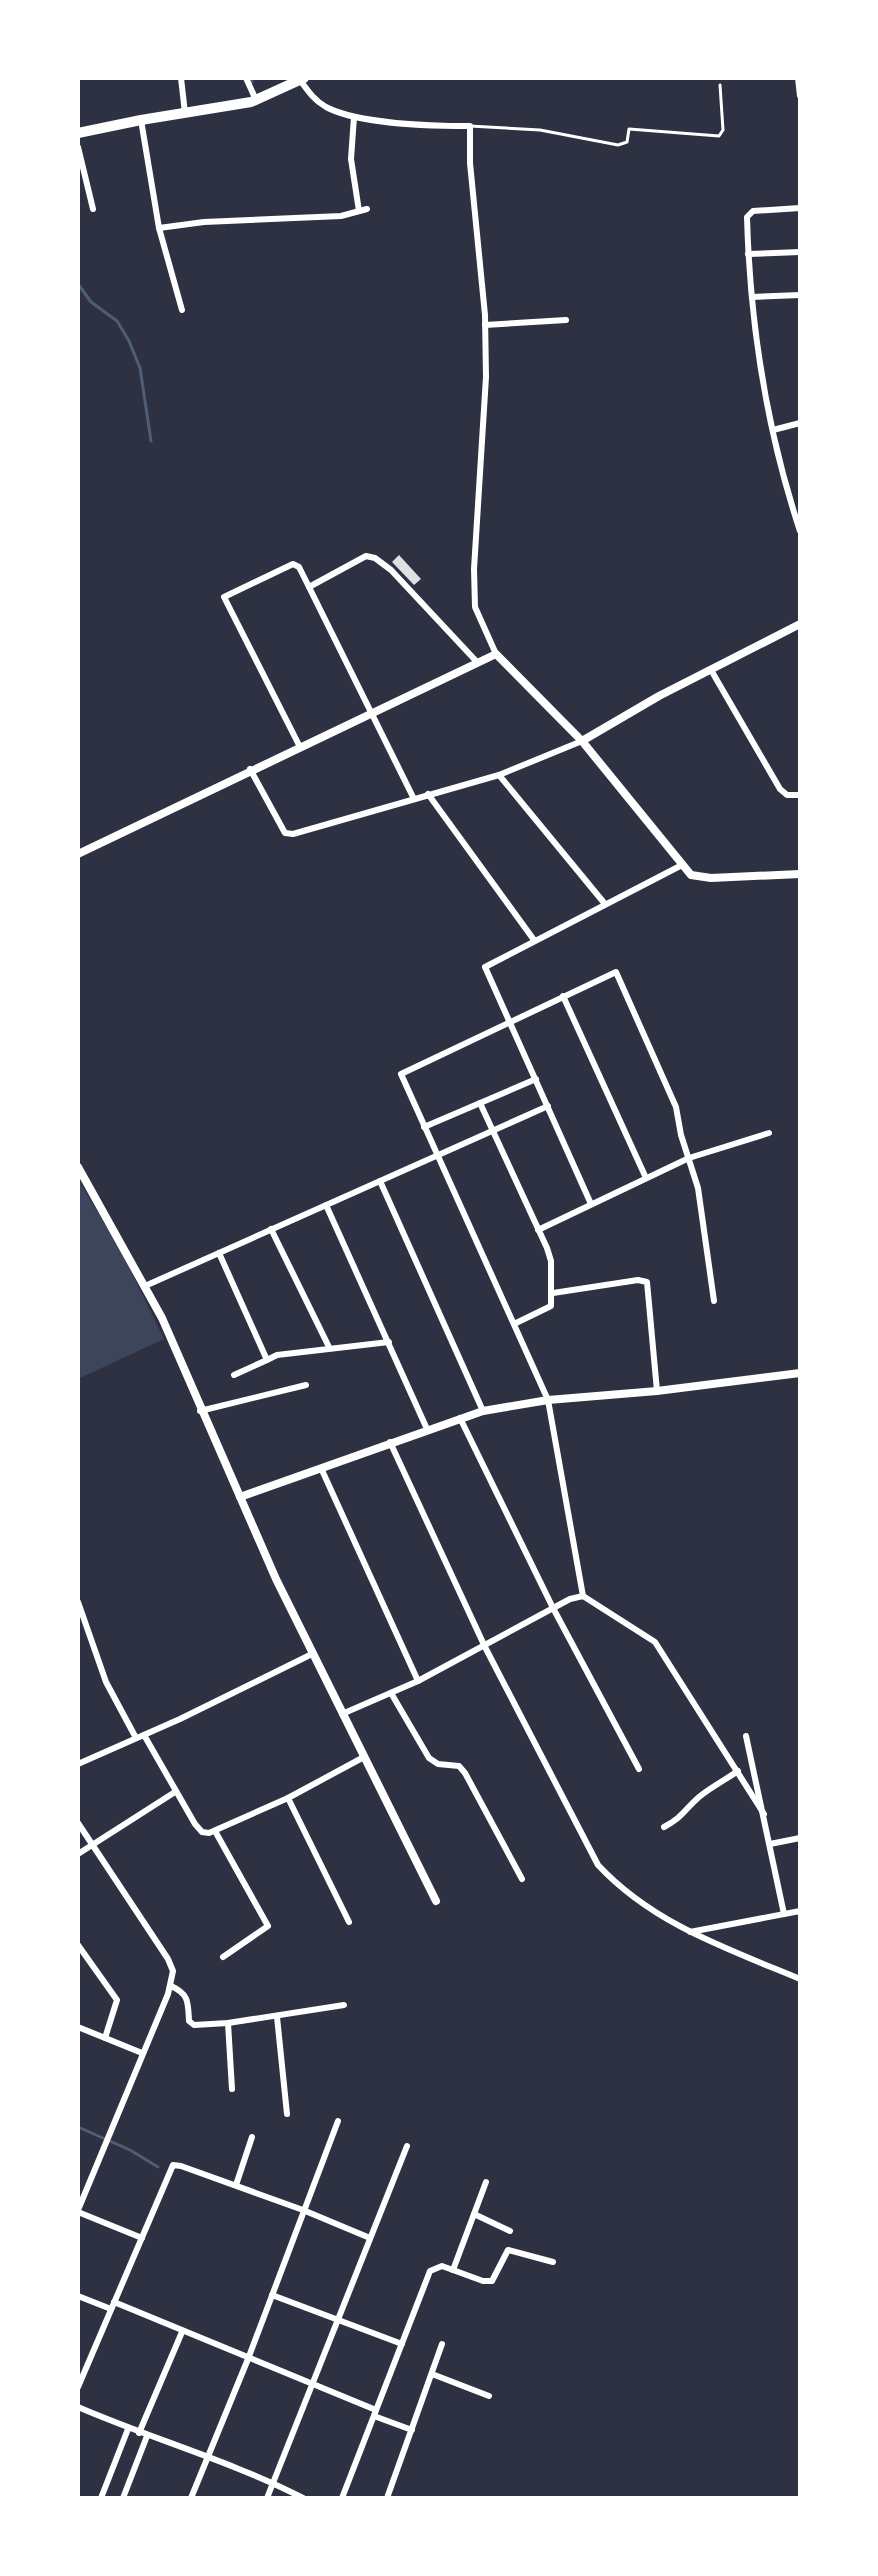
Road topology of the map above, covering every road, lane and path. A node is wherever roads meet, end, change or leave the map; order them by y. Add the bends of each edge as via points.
1 (181, 78) edge
2 (246, 78) edge
3 (798, 78) edge
4 (302, 79) edge
5 (720, 85) dead end
6 (800, 96) edge
7 (256, 100) junction
8 (185, 113) junction
9 (354, 117) junction
10 (141, 120) junction
11 (470, 126) junction
12 (78, 133) edge
13 (78, 147) edge
14 (800, 208) edge
15 (93, 209) dead end
16 (367, 209) dead end
17 (359, 211) junction
18 (159, 228) junction
19 (800, 252) edge
20 (748, 254) junction
21 (800, 295) edge
22 (752, 297) junction
23 (182, 310) dead end
24 (566, 320) dead end
25 (485, 325) junction
26 (800, 423) edge
27 (773, 430) junction
28 (800, 531) edge
29 (309, 587) junction
30 (798, 624) edge
31 (800, 636) edge
32 (496, 654) junction
33 (477, 662) junction
34 (711, 670) junction
35 (371, 715) junction
36 (582, 741) junction
37 (300, 747) junction
38 (250, 769) junction
39 (499, 775) junction
40 (428, 794) junction
41 (800, 795) edge
42 (414, 799) junction
43 (78, 854) edge
44 (682, 865) junction
45 (800, 874) edge
46 (605, 904) junction
47 (534, 940) junction
48 (563, 996) junction
49 (510, 1022) junction
50 (536, 1079) junction
51 (480, 1103) junction
52 (548, 1106) junction
53 (424, 1127) junction
54 (493, 1131) junction
55 (769, 1133) dead end
56 (437, 1155) junction
57 (689, 1158) junction
58 (78, 1167) edge
59 (646, 1178) junction
60 (380, 1181) junction
61 (591, 1204) junction
62 (326, 1205) junction
63 (271, 1229) junction
64 (538, 1230) junction
65 (219, 1253) junction
66 (145, 1286) junction
67 (553, 1293) junction
68 (714, 1301) dead end
69 (514, 1324) junction
70 (389, 1342) junction
71 (329, 1347) junction
72 (267, 1360) junction
73 (800, 1373) edge
74 (234, 1375) dead end
75 (306, 1385) dead end
76 (657, 1391) junction
77 (548, 1400) junction
78 (200, 1411) junction
79 (483, 1411) junction
80 (460, 1418) junction
81 (427, 1429) junction
82 (390, 1442) junction
83 (321, 1468) junction
84 (240, 1497) junction
85 (583, 1596) junction
86 (78, 1602) edge
87 (553, 1608) junction
88 (485, 1647) junction
89 (312, 1654) junction
90 (418, 1681) junction
91 (391, 1693) junction
92 (342, 1714) junction
93 (144, 1735) junction
94 (746, 1736) dead end
95 (136, 1738) junction
96 (364, 1757) junction
97 (78, 1764) edge
98 (639, 1769) dead end
99 (738, 1771) junction
100 (175, 1792) junction
101 (288, 1798) junction
102 (764, 1814) junction
103 (78, 1823) edge
104 (664, 1827) dead end
105 (215, 1831) junction
106 (800, 1838) edge
107 (93, 1844) junction
108 (770, 1844) junction
109 (78, 1854) edge
110 (522, 1879) dead end
111 (436, 1901) dead end
112 (800, 1911) edge
113 (784, 1914) junction
114 (349, 1922) dead end
115 (690, 1932) junction
116 (78, 1945) edge
117 (223, 1957) dead end
118 (800, 1979) edge
119 (171, 1986) junction
120 (344, 2005) dead end
121 (277, 2017) junction
122 (228, 2023) junction
123 (78, 2027) edge
124 (105, 2038) junction
125 (142, 2053) junction
126 (232, 2089) dead end
127 (287, 2114) dead end
128 (338, 2121) dead end
129 (252, 2137) dead end
130 (407, 2146) dead end
131 (486, 2182) dead end
132 (236, 2185) junction
133 (303, 2210) junction
134 (78, 2211) edge
135 (474, 2214) junction
136 (510, 2231) dead end
137 (142, 2238) junction
138 (370, 2238) junction
139 (553, 2262) dead end
140 (453, 2270) junction
141 (272, 2295) junction
142 (78, 2296) edge
143 (112, 2306) junction
144 (338, 2321) junction
145 (182, 2332) junction
146 (402, 2344) junction
147 (442, 2344) dead end
148 (248, 2359) junction
149 (432, 2374) junction
150 (313, 2385) junction
151 (78, 2387) edge
152 (489, 2396) dead end
153 (78, 2407) edge
154 (375, 2413) junction
155 (128, 2429) junction
156 (412, 2430) junction
157 (143, 2434) junction
158 (208, 2458) junction
159 (273, 2483) junction
160 (101, 2498) edge
161 (123, 2498) edge
162 (191, 2498) edge
163 (267, 2498) edge
164 (303, 2498) edge
165 (342, 2498) edge
166 (387, 2498) edge

1 - 8 street
2 - 7 street
3 - 6 street
4 - 7 main road
4 - 9 street via 314,99
5 - 11 lane via 719,136 629,129 627,142 618,145 540,130
7 - 8 main road
8 - 10 main road
9 - 11 street
9 - 17 street via 351,159
10 - 12 main road
10 - 18 street
11 - 25 street
13 - 15 street
14 - 20 street via 749,213
16 - 17 street
17 - 18 street
18 - 23 street
19 - 20 street
20 - 22 street
21 - 22 street
22 - 27 street via 762,386
24 - 25 street
25 - 32 street via 475,607
26 - 27 street
27 - 28 street
29 - 33 street via 366,556 375,558
29 - 35 street
29 - 37 street via 296,565 288,565 224,597
30 - 31 street
30 - 34 street
32 - 33 street
32 - 36 street
33 - 35 street
34 - 36 street
34 - 41 street via 780,789
35 - 37 street
35 - 42 street
36 - 39 street
36 - 44 street
37 - 38 street
38 - 42 street via 290,834
38 - 43 street
39 - 40 street
39 - 46 street
40 - 42 street
40 - 47 street
44 - 45 street via 700,878
44 - 46 street
46 - 47 street
47 - 49 street via 485,967
48 - 49 street
48 - 57 street via 616,972 673,1097
48 - 59 street
49 - 50 street
49 - 53 street via 401,1074
50 - 51 street
50 - 52 street
51 - 53 street
51 - 54 street
52 - 54 street
52 - 61 street
53 - 56 street
54 - 56 street
54 - 64 street
55 - 57 street
56 - 60 street
56 - 69 street
57 - 59 street
57 - 68 street
58 - 66 street
59 - 61 street
60 - 62 street
60 - 79 street
61 - 64 street
62 - 63 street
62 - 70 street
63 - 65 street
63 - 71 street
64 - 67 street via 550,1255
65 - 66 street
65 - 72 street
66 - 78 street
67 - 69 street via 551,1306
67 - 76 street via 647,1282
69 - 77 street
70 - 71 street
70 - 81 street
71 - 72 street
72 - 74 street
73 - 76 street
75 - 78 street
76 - 77 street
77 - 79 street
77 - 85 street
78 - 84 street
79 - 80 street
80 - 81 street
80 - 87 street
81 - 82 street
82 - 83 street
82 - 88 street
83 - 84 street
83 - 90 street
84 - 89 street
85 - 87 street
85 - 99 street via 655,1642
86 - 95 street via 110,1690
87 - 88 street
87 - 98 street
88 - 90 street
88 - 115 street via 598,1865 657,1915
89 - 92 street
89 - 93 street
90 - 91 street
91 - 92 street
91 - 110 street via 429,1758 459,1766 465,1773
92 - 96 street
93 - 95 street
93 - 100 street
94 - 102 street
95 - 97 street
96 - 101 street
96 - 111 street
99 - 102 street
99 - 104 street
100 - 105 street via 202,1832
100 - 107 street
101 - 105 street
101 - 114 street
102 - 108 street
103 - 107 street
105 - 117 street via 268,1926
106 - 108 street
107 - 109 street
107 - 119 street via 168,1959
108 - 113 street
112 - 113 street
113 - 115 street
115 - 118 street
116 - 124 street via 117,2000
119 - 122 street via 187,1997 191,2024
119 - 125 street
120 - 121 street
121 - 122 street
121 - 127 street
122 - 126 street
123 - 124 street
124 - 125 street
125 - 134 street
128 - 133 street
129 - 132 street
130 - 138 street
131 - 135 street
132 - 133 street
132 - 137 street via 173,2165
133 - 138 street
133 - 141 street
134 - 137 street
135 - 136 street
135 - 140 street
137 - 143 street
138 - 144 street
139 - 140 street via 508,2250 492,2281
140 - 146 street via 438,2266 430,2271
141 - 144 street
141 - 148 street
142 - 143 street
143 - 145 street
143 - 151 street
144 - 146 street
144 - 150 street
145 - 148 street
145 - 157 street
146 - 154 street
147 - 149 street
148 - 150 street
148 - 158 street
149 - 152 street
149 - 156 street
150 - 154 street
150 - 159 street
153 - 155 street
154 - 156 street
154 - 165 street
155 - 157 street
155 - 160 street
156 - 166 street
157 - 158 street
157 - 161 street
158 - 159 street
158 - 162 street
159 - 163 street
159 - 164 street

